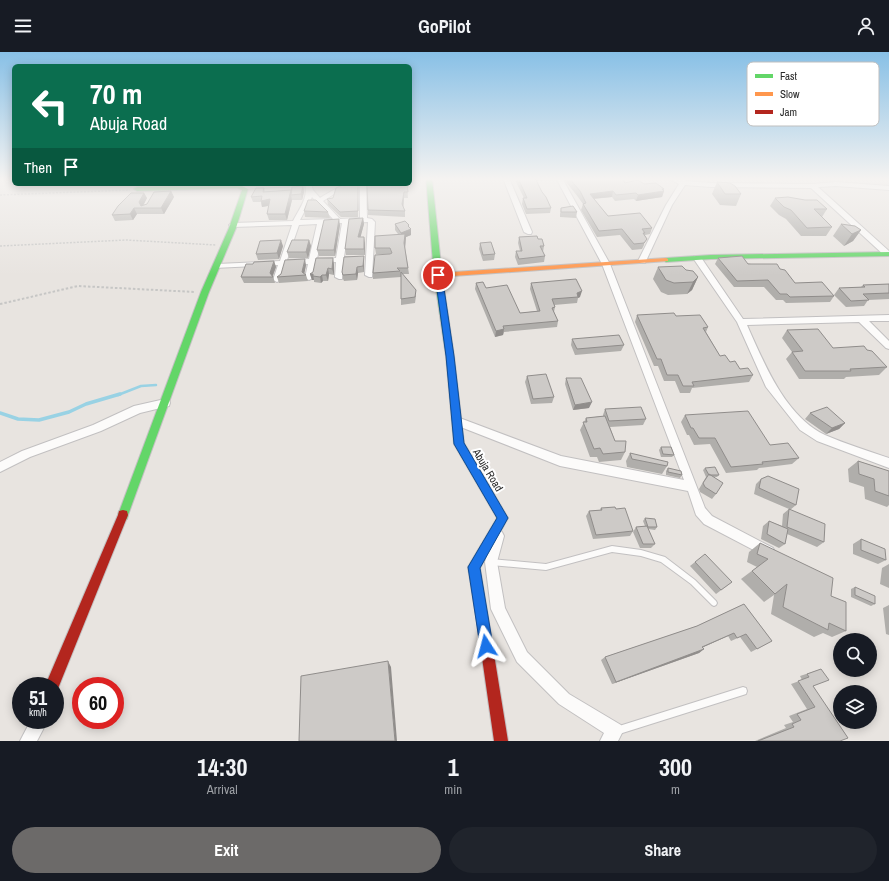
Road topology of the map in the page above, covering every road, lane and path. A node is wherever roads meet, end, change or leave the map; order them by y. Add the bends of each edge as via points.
1 (239, 210) edge
2 (302, 210) edge
3 (330, 210) edge
4 (364, 210) edge
5 (432, 210) edge
6 (519, 210) edge
7 (577, 210) edge
8 (667, 210) edge
9 (840, 210) edge
10 (364, 220) junction
11 (342, 221) junction
12 (296, 222) junction
13 (321, 222) junction
14 (233, 225) junction
15 (528, 232) dead end
16 (0, 246) edge
17 (225, 246) junction
18 (888, 254) edge
19 (373, 258) junction
20 (697, 258) junction
21 (340, 259) junction
22 (313, 260) junction
23 (642, 261) junction
24 (283, 262) junction
25 (606, 264) junction
26 (217, 266) junction
27 (369, 275) dead end
28 (438, 275) junction
29 (339, 277) dead end
30 (309, 278) edge
31 (277, 280) edge
32 (205, 292) junction
33 (0, 304) edge
34 (889, 318) edge
35 (860, 319) junction
36 (741, 322) junction
37 (889, 346) edge
38 (165, 403) junction
39 (457, 421) junction
40 (889, 463) edge
41 (0, 467) edge
42 (692, 487) junction
43 (503, 518) junction
44 (776, 556) edge
45 (491, 562) junction
46 (714, 603) dead end
47 (55, 677) edge
48 (743, 691) dead end
49 (35, 729) edge
50 (611, 736) edge
51 (28, 741) edge
52 (501, 741) edge

1 - 14 street
2 - 12 street
3 - 11 street
4 - 10 street
5 - 28 street, Abuja Road
6 - 15 street
7 - 25 street
8 - 23 street
9 - 18 street
10 - 11 street
10 - 19 street via 372,222
11 - 13 street
11 - 21 street
12 - 13 street
12 - 14 street
12 - 24 street
13 - 22 street
14 - 17 street
16 - 17 path via 126,240
17 - 26 street
18 - 20 street
19 - 21 street
19 - 27 street
20 - 23 street
20 - 36 street
21 - 22 street
21 - 29 street
22 - 24 street
22 - 30 street
23 - 25 street
24 - 26 street
24 - 31 street
25 - 28 street
25 - 42 street
26 - 32 street
28 - 39 street, Abuja Road
32 - 33 path via 78,286
32 - 38 street
34 - 35 street
35 - 36 street
35 - 37 street
36 - 40 street via 769,384 804,427 821,438
38 - 41 street via 138,409
38 - 47 street via 120,524
39 - 42 street via 560,462
39 - 43 street, Abuja Road via 459,444
42 - 44 street via 700,511 708,520
43 - 45 street
43 - 52 street via 474,567
45 - 46 lane via 546,567 612,549 641,554 663,559 693,582
45 - 50 street via 498,609 522,657 564,699
48 - 50 lane
49 - 51 street

